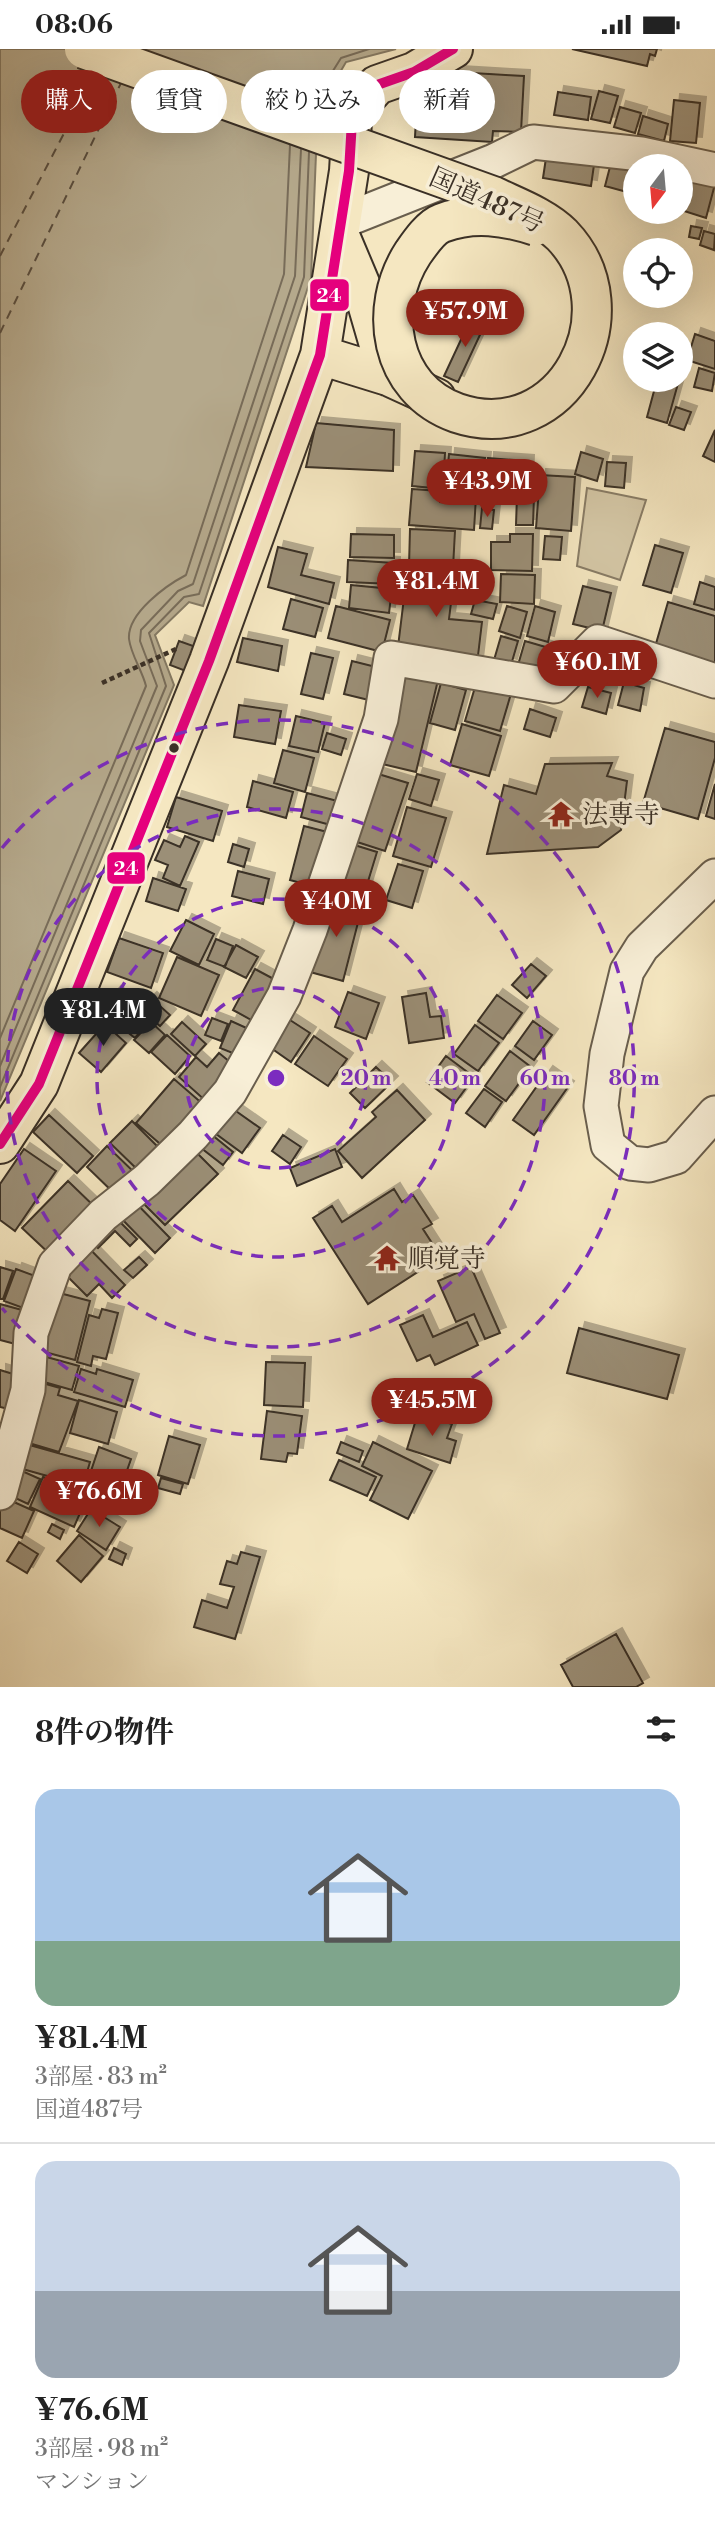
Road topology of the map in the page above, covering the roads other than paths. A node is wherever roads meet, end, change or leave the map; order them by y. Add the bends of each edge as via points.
1 (84, 49) edge
2 (453, 49) edge
3 (715, 170) edge
4 (341, 229) junction
5 (320, 355) junction
6 (388, 376) junction
7 (715, 681) edge
8 (715, 876) edge
9 (715, 1113) edge
10 (0, 1144) edge
11 (0, 1493) edge

1 - 6 highway, 国道487号, bridge via 493,196 562,235 590,286 592,316 586,348 573,376 555,397 526,412 495,418 457,413 430,398 407,375 393,344 392,316 405,266 422,241 440,224 477,215 511,218 536,226 556,240 572,261 584,315 582,344 567,375 552,390 495,411 456,406 417,392
2 - 4 highway via 414,72 377,85 360,104 352,121
3 - 4 street via 641,154 533,142
4 - 5 highway
4 - 6 highway
5 - 6 highway, 国道487号
5 - 10 highway via 209,661 39,1084
7 - 11 street via 598,642 554,686 391,658 381,719 355,798 310,930 272,1019 230,1092 193,1135 55,1265 32,1332 27,1390
8 - 9 street via 642,947 627,971 607,1055 601,1106 608,1145 630,1163 649,1165 676,1157

